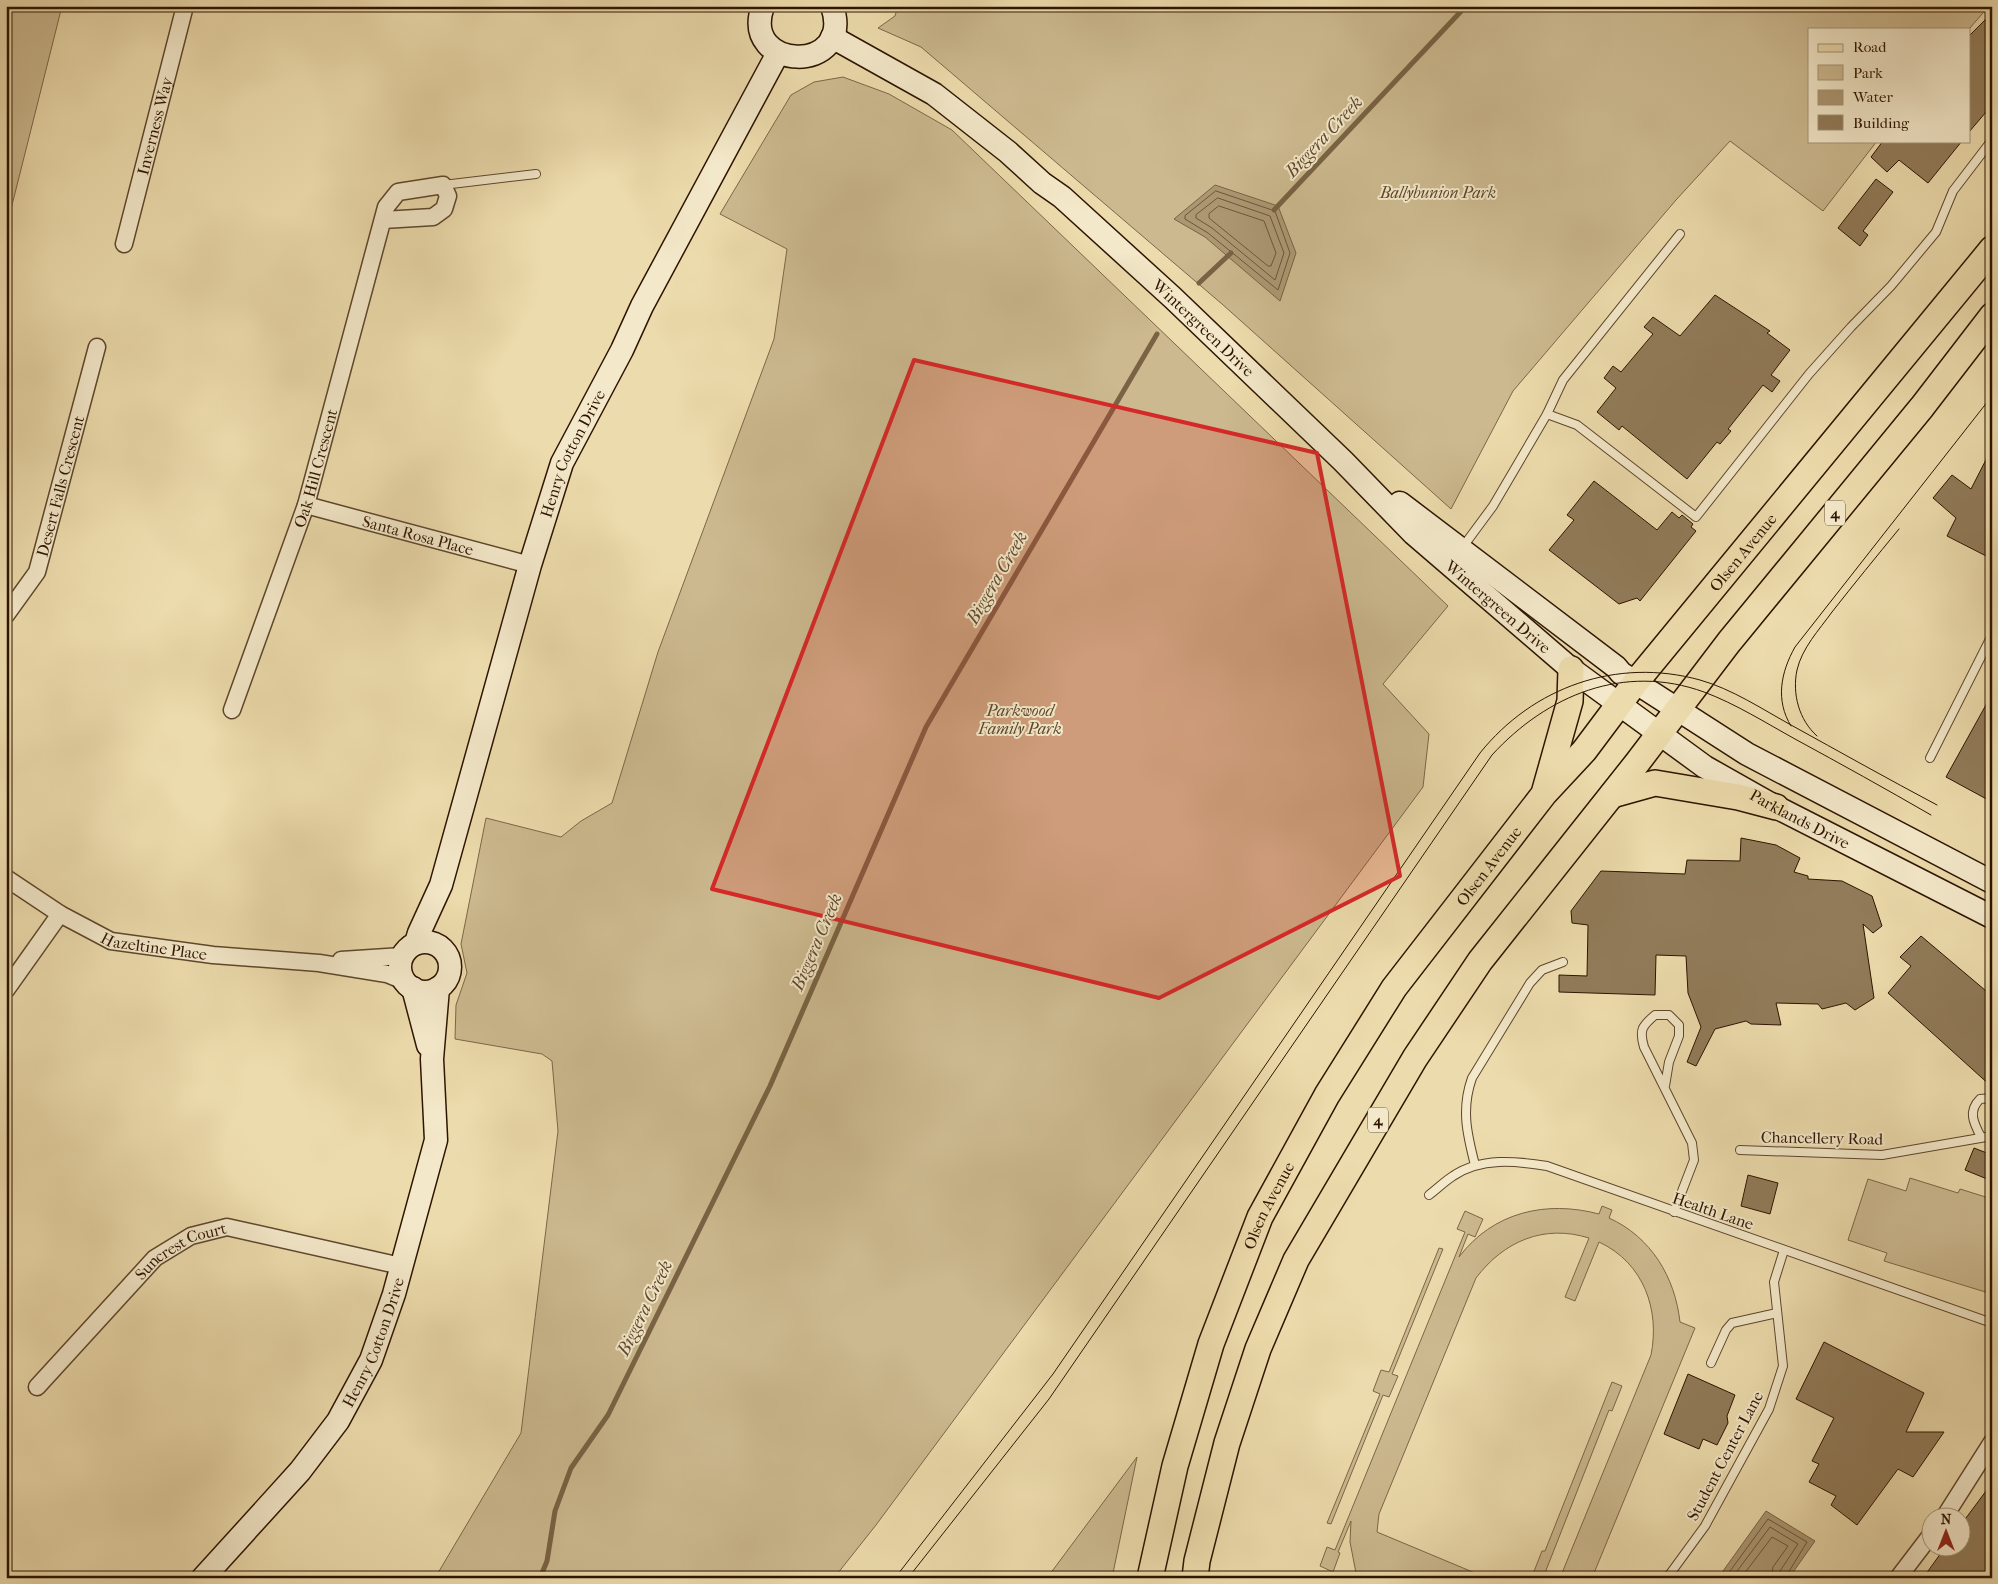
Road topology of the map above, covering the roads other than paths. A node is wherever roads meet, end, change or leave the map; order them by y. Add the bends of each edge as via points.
1 (185, 6) edge
2 (832, 6) edge
3 (758, 9) edge
4 (832, 37) junction
5 (778, 53) junction
6 (1992, 140) edge
7 (536, 174) dead end
8 (443, 185) junction
9 (382, 220) junction
10 (1680, 234) dead end
11 (124, 244) dead end
12 (1992, 249) edge
13 (1992, 316) edge
14 (96, 347) dead end
15 (1547, 414) junction
16 (1343, 461) junction
17 (306, 505) junction
18 (1460, 549) junction
19 (530, 565) junction
20 (6, 615) edge
21 (1992, 635) edge
22 (1571, 669) junction
23 (1635, 683) junction
24 (1619, 703) junction
25 (1677, 708) junction
26 (232, 710) dead end
27 (1661, 733) junction
28 (1930, 758) dead end
29 (1544, 794) junction
30 (1612, 795) junction
31 (1776, 807) junction
32 (6, 878) edge
33 (1992, 882) edge
34 (441, 885) junction
35 (60, 914) junction
36 (1992, 917) edge
37 (439, 946) junction
38 (409, 950) junction
39 (1563, 962) dead end
40 (319, 963) junction
41 (409, 985) junction
42 (438, 988) junction
43 (6, 990) edge
44 (432, 1059) junction
45 (1665, 1086) junction
46 (1992, 1098) edge
47 (1992, 1136) edge
48 (1981, 1137) junction
49 (1740, 1150) dead end
50 (1476, 1165) junction
51 (1429, 1195) dead end
52 (1674, 1212) junction
53 (1784, 1250) junction
54 (400, 1266) junction
55 (1777, 1313) junction
56 (1992, 1323) edge
57 (1711, 1363) dead end
58 (37, 1387) dead end
59 (1992, 1442) edge
60 (1950, 1506) edge
61 (1920, 1549) edge
62 (203, 1578) edge
63 (1150, 1578) edge
64 (1195, 1578) edge
65 (1668, 1578) edge
66 (1898, 1578) edge

1 - 11 street, Inverness Way
2 - 4 street via 835,16
3 - 5 street via 764,38
4 - 5 street via 819,52 807,57
4 - 16 street, Wintergreen Drive via 920,85 943,89 979,108 1015,140 1062,197
5 - 19 street, Henry Cotton Drive via 562,463
6 - 15 lane via 1953,191 1936,232 1810,374 1696,516 1577,425
7 - 8 lane, Oak Hill Crescent
8 - 9 street, Oak Hill Crescent via 398,192 386,207
8 - 9 street via 448,196 444,209 433,217
9 - 17 street, Oak Hill Crescent
10 - 15 lane via 1563,380
12 - 23 main road, Olsen Avenue
13 - 25 main road, 4
14 - 20 street, Desert Falls Crescent via 37,572
15 - 18 lane via 1494,506
16 - 18 street, Wintergreen Drive
16 - 22 street, Wintergreen Drive via 1414,534
17 - 19 street, Santa Rosa Place
17 - 26 street, Oak Hill Crescent
18 - 23 street, Wintergreen Drive
19 - 34 street, Henry Cotton Drive
21 - 28 lane
22 - 24 street, Wintergreen Drive
22 - 29 main road via 1570,701
23 - 24 main road, Olsen Avenue
23 - 25 street, Parklands Drive
24 - 27 street, Parklands Drive
24 - 29 main road, Olsen Avenue via 1584,752
25 - 27 main road, 4
25 - 33 street, Parklands Drive via 1763,762
27 - 30 main road, 4
27 - 31 street, Parklands Drive via 1705,767
29 - 63 main road, Olsen Avenue via 1394,988 1327,1095 1260,1217 1211,1344 1175,1466
30 - 31 main road via 1655,783
30 - 64 main road, 4 via 1475,969 1415,1058 1296,1260 1258,1349 1227,1443
31 - 36 street, Parklands Drive
32 - 35 street, Hazeltine Place
34 - 37 street, Henry Cotton Drive
34 - 38 street, Henry Cotton Drive
35 - 40 street, Hazeltine Place via 111,941 213,955
35 - 43 street
37 - 38 street via 424,942
37 - 42 street via 445,952 450,967
38 - 40 street, Hazeltine Place
38 - 41 street via 400,970
39 - 50 lane via 1542,970 1530,983 1472,1078 1465,1117
40 - 41 street, Hazeltine Place via 387,974
41 - 42 street via 426,991
41 - 44 street, Henry Cotton Drive
42 - 44 street, Henry Cotton Drive
44 - 54 street, Henry Cotton Drive via 436,1140
45 - 45 lane via 1640,1035 1645,1023 1655,1014 1669,1015 1679,1025
45 - 52 lane via 1692,1142 1694,1160
46 - 48 lane via 1980,1098 1974,1105 1972,1114
47 - 48 lane, Chancellery Road
48 - 49 lane, Chancellery Road via 1882,1155
50 - 51 lane, Health Lane via 1453,1176
50 - 52 lane, Health Lane via 1511,1162 1548,1166
52 - 53 lane, Health Lane
53 - 55 lane, Student Center Lane via 1774,1282
53 - 56 lane, Health Lane
54 - 58 street, Suncrest Court via 227,1227 192,1236 156,1258
54 - 62 street, Henry Cotton Drive via 394,1294 371,1360 338,1421 300,1471
55 - 57 lane via 1732,1323
55 - 65 lane, Student Center Lane via 1783,1366 1769,1409 1705,1526
59 - 60 street
61 - 66 street

